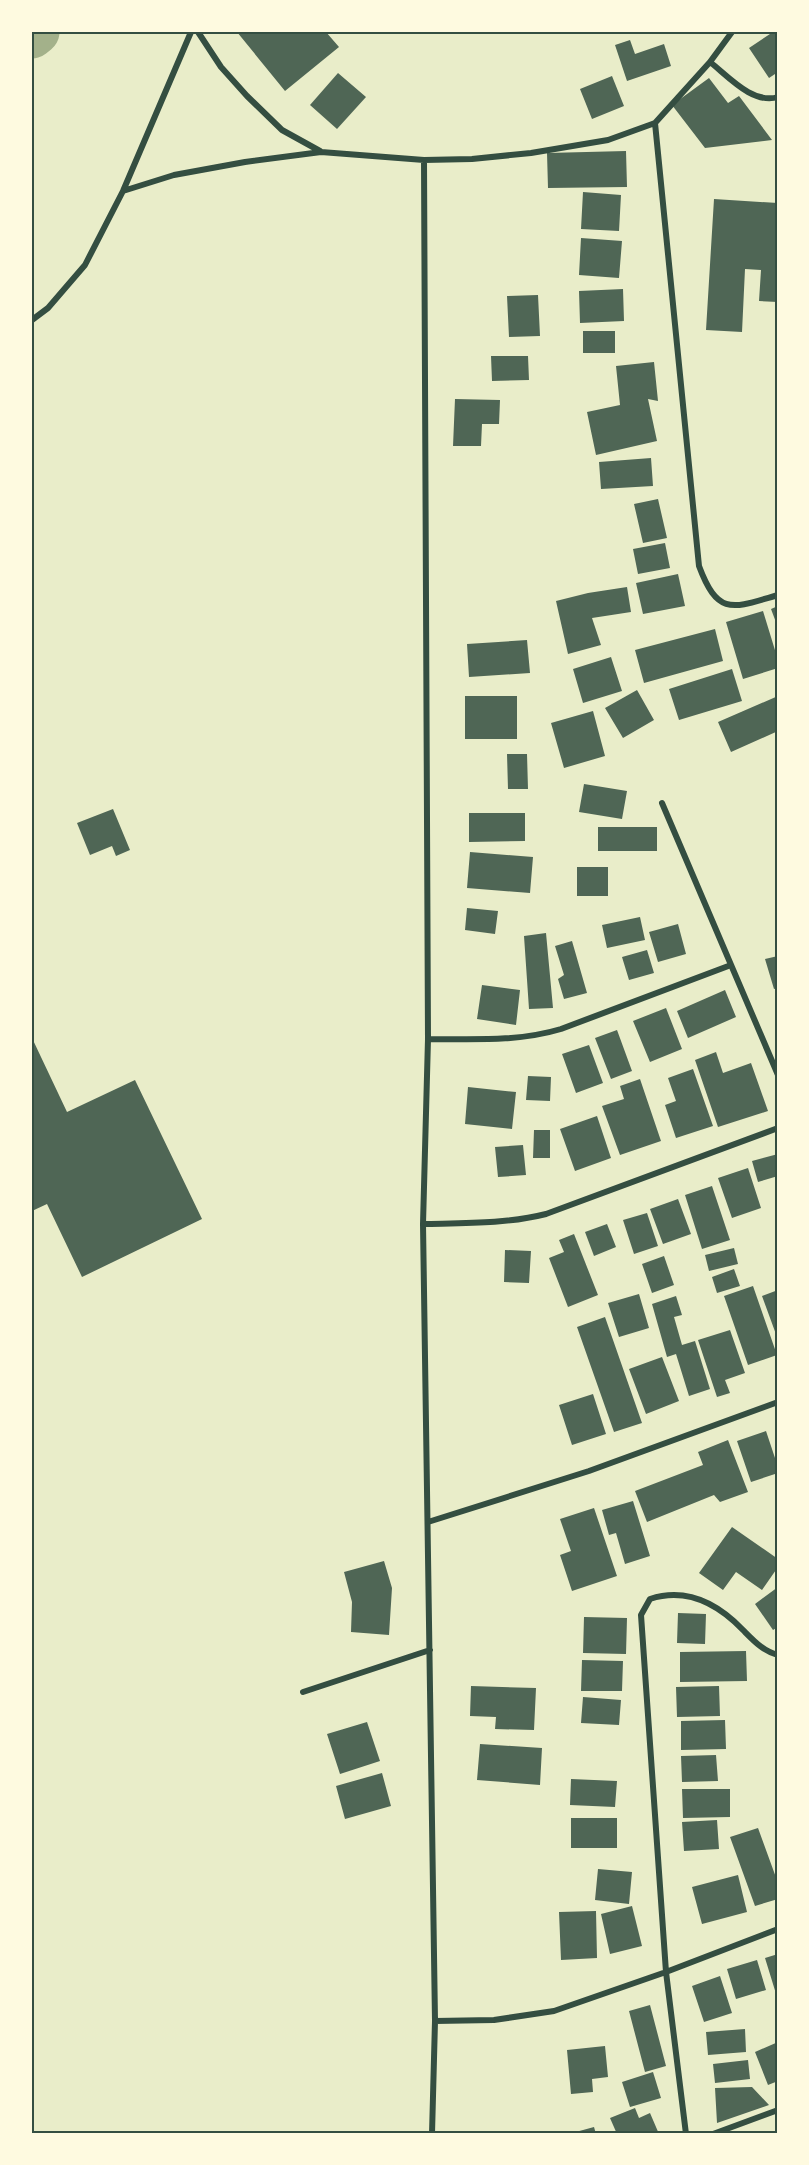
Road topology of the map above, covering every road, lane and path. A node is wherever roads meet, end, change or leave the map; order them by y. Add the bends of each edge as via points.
1 (191, 32) edge
2 (198, 32) edge
3 (732, 32) edge
4 (710, 62) junction
5 (777, 97) edge
6 (655, 123) junction
7 (321, 152) junction
8 (424, 160) junction
9 (123, 191) junction
10 (32, 320) edge
11 (777, 595) edge
12 (662, 803) dead end
13 (731, 965) junction
14 (428, 1039) junction
15 (777, 1075) edge
16 (777, 1128) edge
17 (423, 1224) junction
18 (777, 1402) edge
19 (428, 1522) junction
20 (430, 1650) junction
21 (777, 1655) edge
22 (303, 1692) dead end
23 (777, 1929) edge
24 (666, 1972) junction
25 (435, 2021) junction
26 (777, 2110) edge
27 (432, 2133) edge
28 (686, 2133) edge
29 (713, 2133) edge

1 - 9 street
2 - 7 street via 221,67 282,130
3 - 4 street
4 - 5 street via 753,96
4 - 6 street
6 - 8 street via 608,140 531,153
6 - 11 street via 699,566 706,585 720,602 736,607
7 - 8 street
7 - 9 street via 174,175
8 - 14 street
9 - 10 street via 85,265 48,308
12 - 13 street
13 - 14 street via 541,1035
13 - 15 street
14 - 17 street
16 - 17 street via 546,1214 500,1223
17 - 19 street
18 - 19 street via 589,1471
19 - 20 street
20 - 22 street
20 - 25 street
21 - 24 street via 759,1646 711,1603 694,1597 661,1595 650,1599 641,1616
23 - 24 street
24 - 25 street via 554,2011 494,2020
24 - 28 street
25 - 27 street
26 - 29 street

